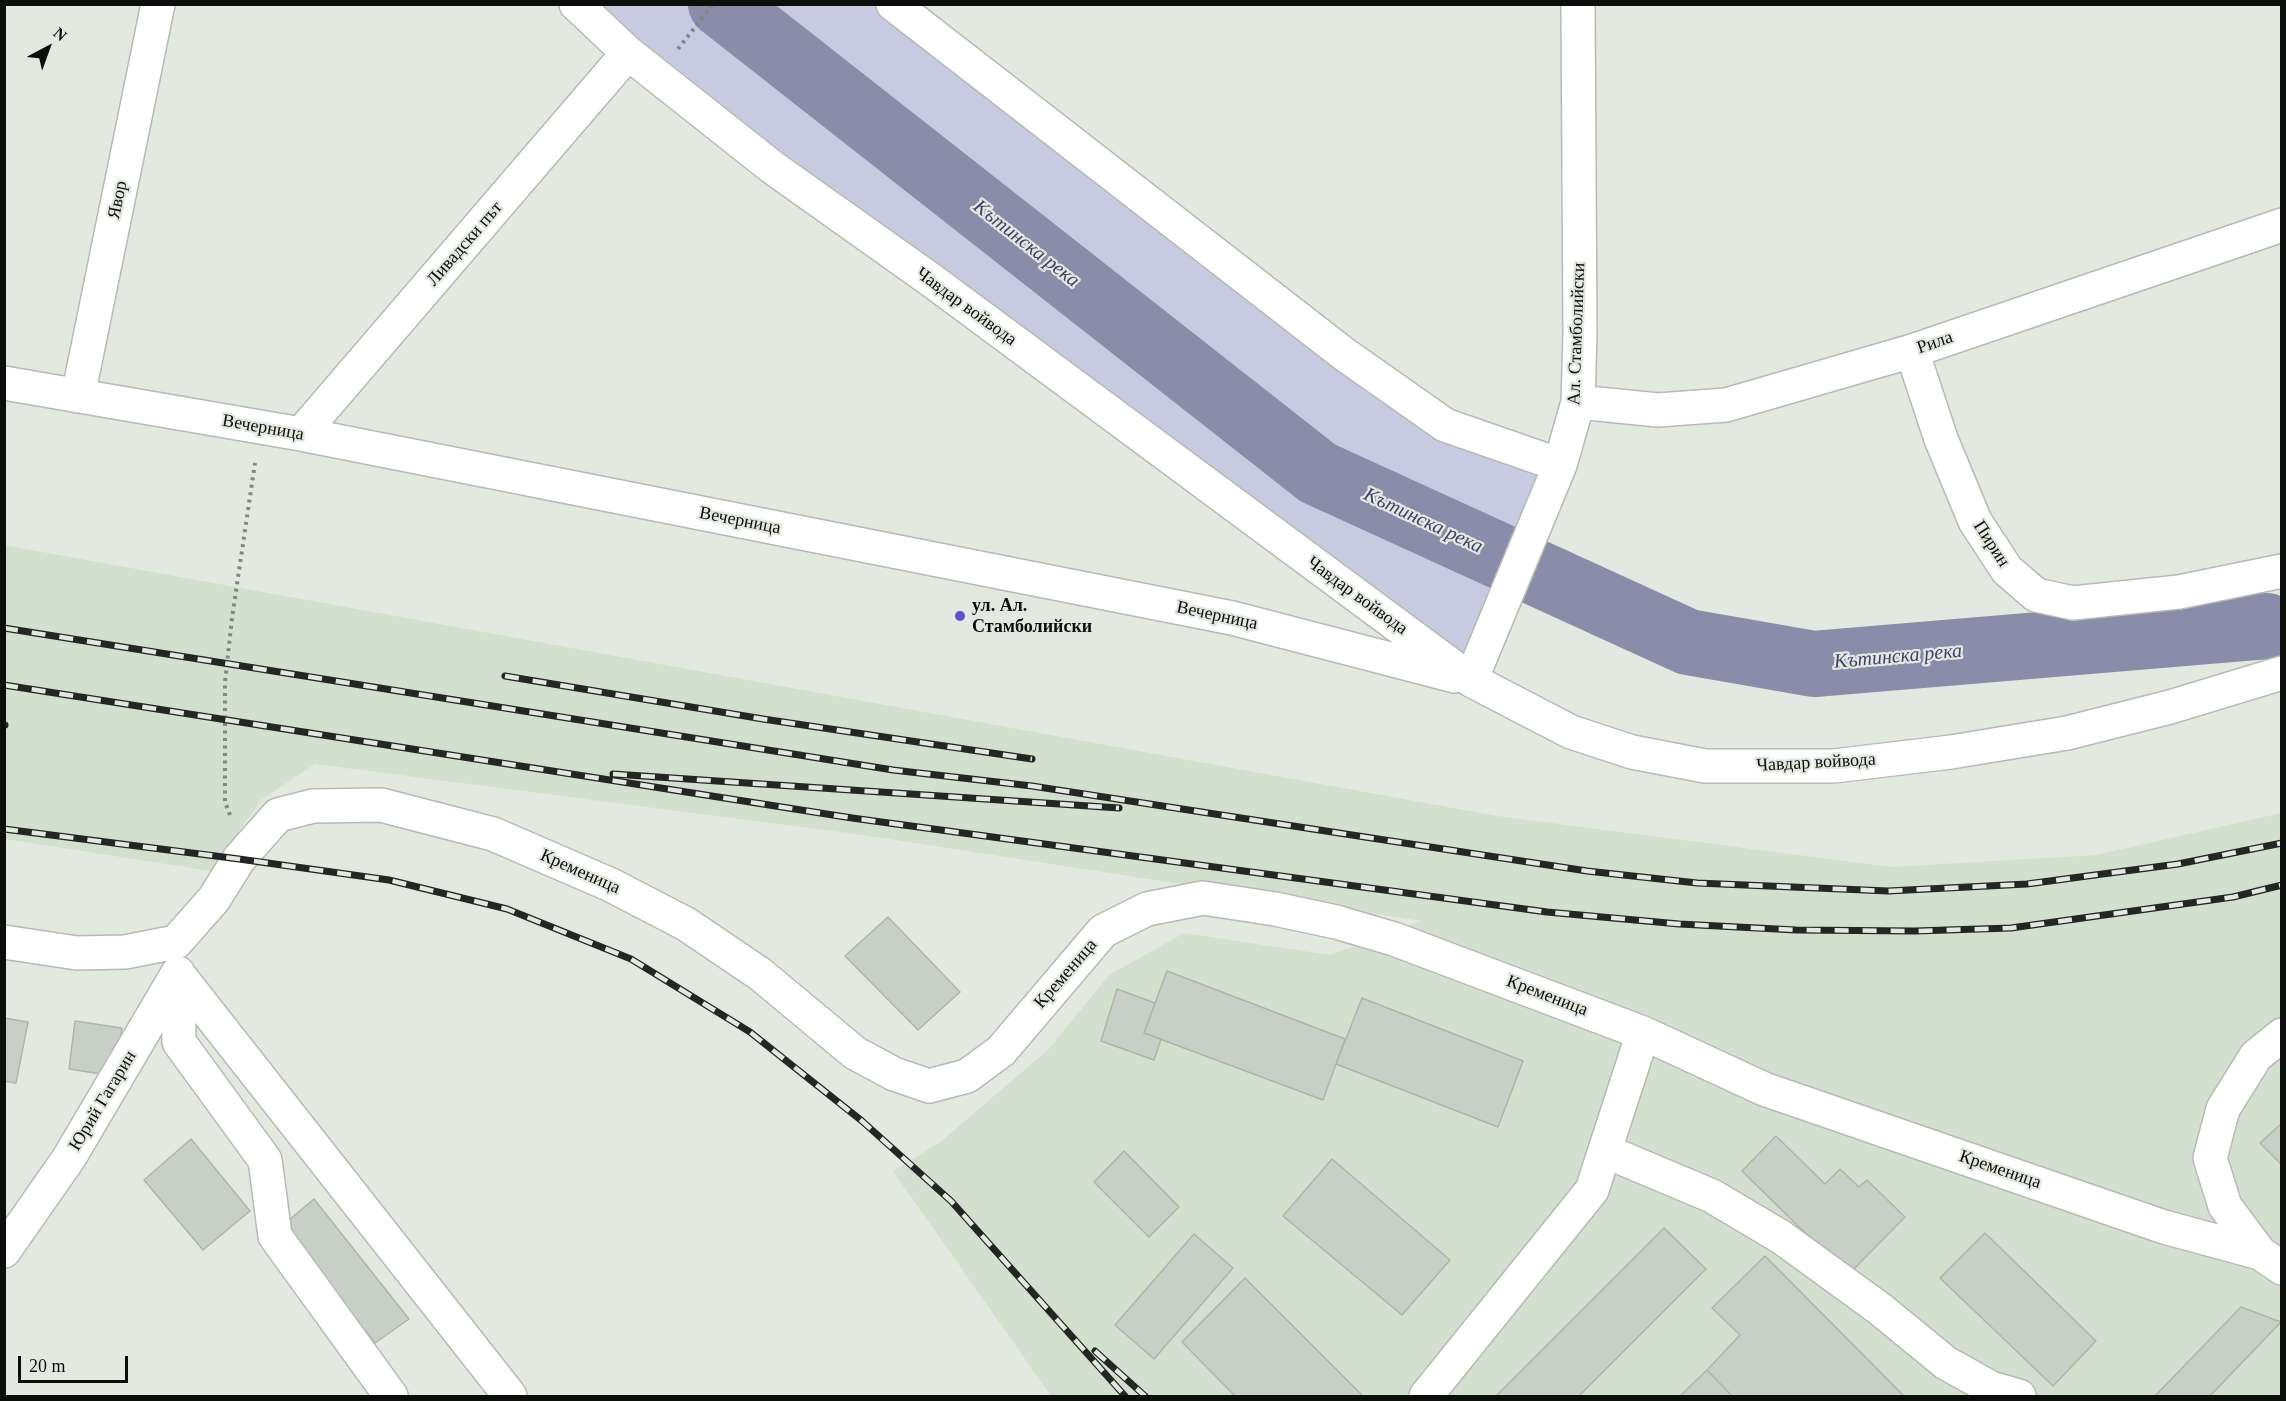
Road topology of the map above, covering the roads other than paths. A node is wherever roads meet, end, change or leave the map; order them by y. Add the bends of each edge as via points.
1 (158, 4) edge
2 (576, 4) edge
3 (893, 4) edge
4 (1578, 4) edge
5 (628, 53) junction
6 (2282, 225) edge
7 (1912, 351) junction
8 (4, 383) edge
9 (78, 396) junction
10 (1578, 402) junction
11 (301, 434) junction
12 (1560, 465) junction
13 (2282, 572) edge
14 (2282, 673) edge
15 (1471, 680) junction
16 (4, 942) edge
17 (177, 958) junction
18 (1643, 1033) junction
19 (2282, 1035) edge
20 (2269, 1050) edge
21 (1605, 1151) junction
22 (4, 1251) edge
23 (2271, 1260) edge
24 (392, 1396) edge
25 (510, 1396) edge
26 (1426, 1396) edge
27 (2019, 1396) edge

1 - 9 street, Явор
2 - 5 street, Чавдар войвода
3 - 12 street via 1344,354 1445,425
4 - 10 street, Ал. Стамболийски
5 - 11 street, Ливадски път
5 - 15 street, Чавдар войвода via 772,167
6 - 7 street, Рила
7 - 10 street, Рила via 1726,405 1658,410
7 - 13 street, Пирин via 1941,439 1975,521 2007,570 2036,595 2073,603 2179,592
8 - 9 street, Вечерница
9 - 11 street, Вечерница
10 - 12 street, Ал. Стамболийски
11 - 15 street, Вечерница via 1232,618
12 - 15 street, Ал. Стамболийски
14 - 15 street, Чавдар войвода via 2170,707 2067,732 1951,752 1822,766 1705,766 1632,752 1571,732
16 - 17 street via 77,953 125,952
17 - 18 street, Кременица via 245,852 278,815 314,806 381,805 493,834 611,885 686,924 760,974 855,1053 894,1074 929,1086 967,1076 1001,1051 1103,931 1147,909 1203,898 1336,922 1394,939
17 - 22 street, Юрий Гагарин via 69,1158
17 - 24 street via 179,1042 265,1160 275,1236
17 - 25 street
18 - 21 street
18 - 23 street, Кременица via 1764,1089
19 - 20 street
20 - 23 street via 2223,1109 2210,1158 2225,1206
21 - 26 street via 1592,1190
21 - 27 street via 1712,1196 1781,1237 1946,1363 1991,1388

